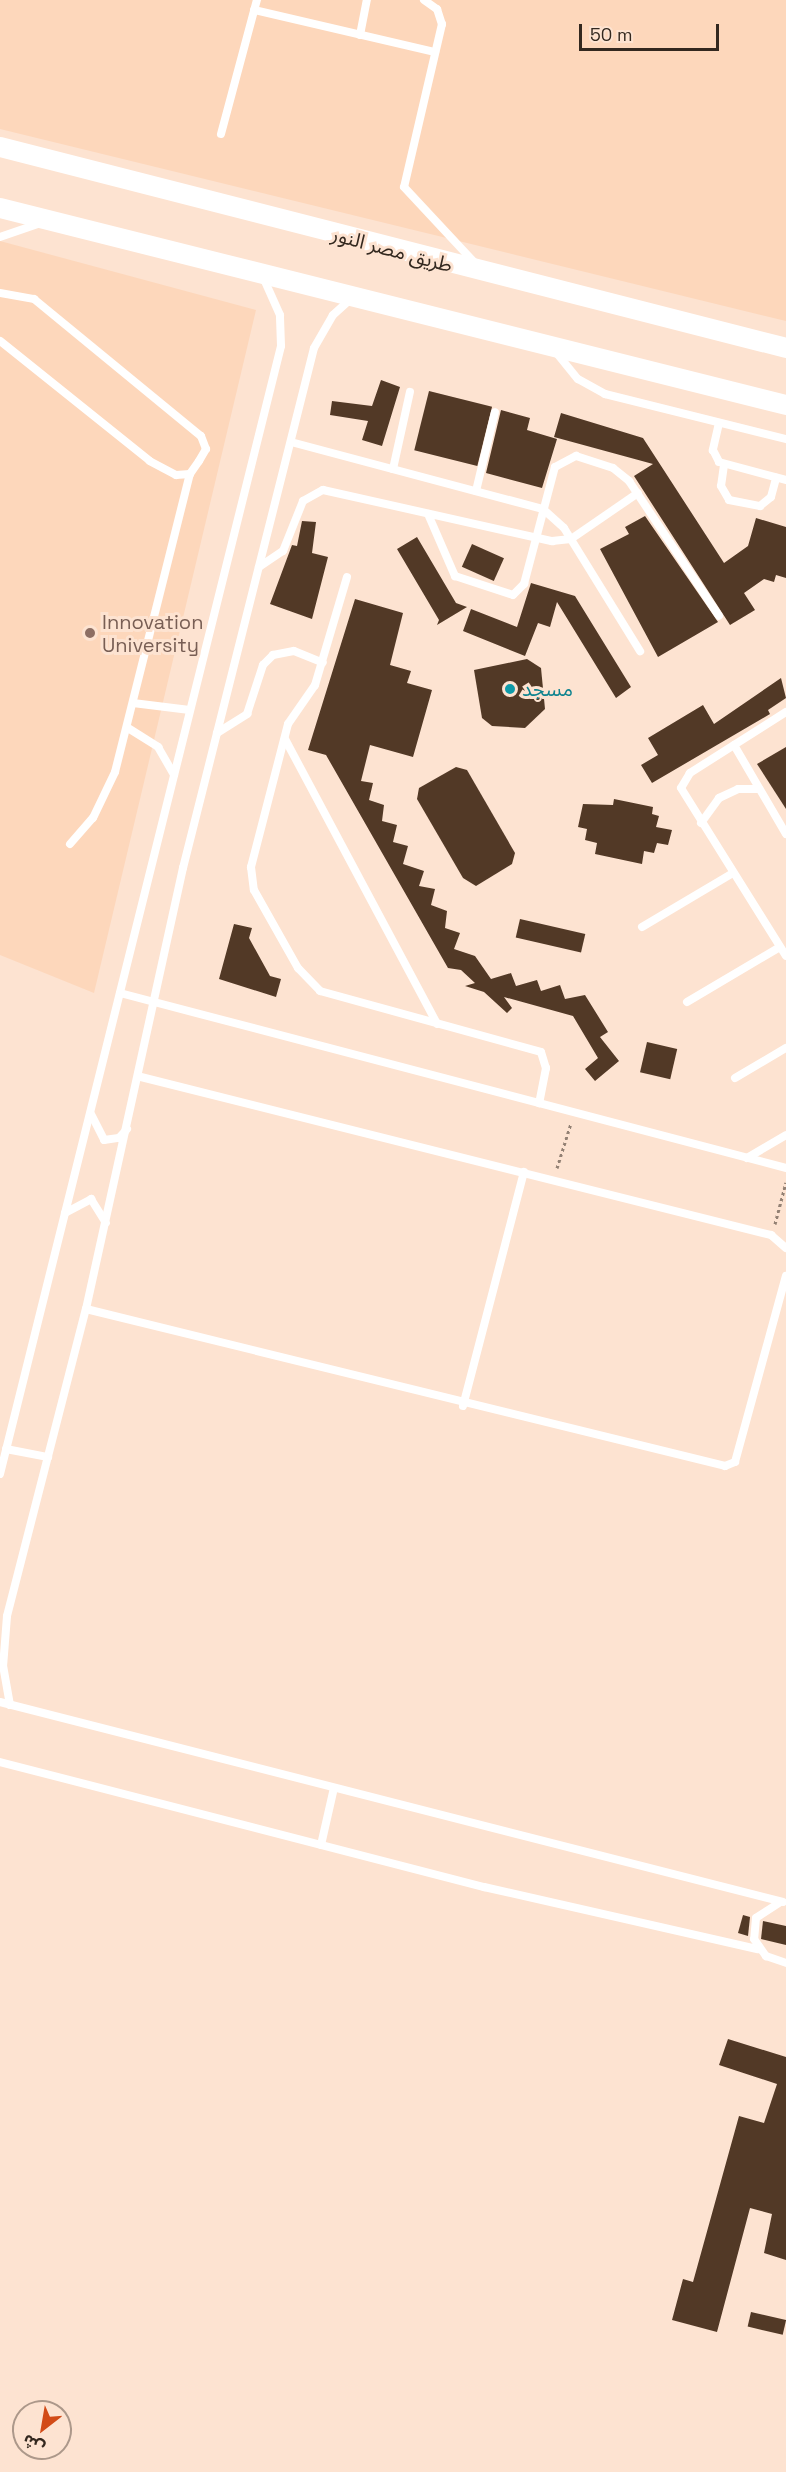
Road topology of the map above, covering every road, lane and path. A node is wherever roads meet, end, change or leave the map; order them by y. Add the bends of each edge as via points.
1 (257, 0) edge
2 (367, 0) edge
3 (424, 0) edge
4 (254, 10) junction
5 (360, 34) junction
6 (435, 52) junction
7 (221, 134) dead end
8 (0, 147) edge
9 (0, 208) edge
10 (47, 220) junction
11 (0, 237) edge
12 (261, 273) junction
13 (486, 274) junction
14 (0, 292) edge
15 (354, 297) junction
16 (0, 341) edge
17 (553, 347) junction
18 (786, 348) edge
19 (410, 392) dead end
20 (786, 405) edge
21 (495, 412) dead end
22 (719, 423) junction
23 (786, 439) edge
24 (291, 442) junction
25 (724, 465) junction
26 (393, 469) junction
27 (190, 474) junction
28 (776, 478) junction
29 (786, 480) edge
30 (476, 491) junction
31 (638, 493) junction
32 (543, 509) junction
33 (428, 514) junction
34 (571, 539) junction
35 (535, 540) junction
36 (259, 567) junction
37 (347, 578) dead end
38 (718, 616) dead end
39 (640, 651) dead end
40 (323, 663) junction
41 (133, 704) junction
42 (190, 710) junction
43 (786, 712) edge
44 (128, 728) junction
45 (217, 733) junction
46 (285, 739) junction
47 (734, 745) junction
48 (174, 776) junction
49 (759, 789) junction
50 (701, 823) junction
51 (786, 833) edge
52 (70, 844) dead end
53 (733, 873) junction
54 (642, 927) dead end
55 (780, 947) junction
56 (786, 956) edge
57 (120, 993) junction
58 (687, 1002) dead end
59 (156, 1003) junction
60 (437, 1024) junction
61 (786, 1048) edge
62 (141, 1077) junction
63 (735, 1078) dead end
64 (539, 1103) junction
65 (91, 1110) junction
66 (574, 1112) junction
67 (129, 1126) junction
68 (786, 1135) edge
69 (747, 1158) junction
70 (786, 1168) edge
71 (524, 1172) junction
72 (553, 1179) junction
73 (786, 1182) edge
74 (65, 1213) junction
75 (106, 1224) junction
76 (771, 1235) junction
77 (786, 1248) edge
78 (786, 1276) edge
79 (86, 1309) junction
80 (463, 1406) junction
81 (6, 1449) junction
82 (48, 1457) junction
83 (0, 1474) edge
84 (0, 1702) edge
85 (10, 1705) junction
86 (0, 1762) edge
87 (334, 1788) junction
88 (321, 1845) junction
89 (784, 1903) edge
90 (758, 1949) junction
91 (786, 1963) edge

1 - 4 lane
2 - 5 lane
3 - 6 lane via 436,9 442,24
4 - 5 lane
4 - 7 lane
5 - 6 lane
6 - 13 lane via 404,187
8 - 13 street, طريق مصر النور
9 - 10 street
10 - 11 lane
10 - 12 street
12 - 15 street
12 - 42 lane via 280,315 281,346
13 - 18 street, طريق مصر النور
14 - 27 lane via 34,299 201,436 206,449
15 - 17 street
15 - 24 lane via 319,337
16 - 27 lane via 150,461 176,475
17 - 20 street
17 - 22 lane via 568,370 591,388
19 - 26 lane
21 - 30 lane
22 - 23 lane
22 - 25 lane via 713,450
24 - 26 lane
24 - 36 lane
25 - 28 lane
25 - 28 lane via 721,486 729,500 760,506 771,497
26 - 30 lane
27 - 41 lane
28 - 29 lane
30 - 32 lane
31 - 32 lane via 614,468 569,456 555,467
31 - 34 lane
31 - 38 lane
32 - 34 lane
32 - 35 lane
33 - 35 lane
33 - 35 lane via 455,576 490,590 513,595 522,589
33 - 36 lane via 331,490 315,491 303,501 283,551
34 - 35 lane
34 - 39 lane
36 - 45 lane
37 - 40 lane
40 - 45 lane via 294,651 273,655 263,666 247,714
40 - 46 lane
41 - 42 lane
41 - 44 lane
42 - 48 lane
43 - 47 lane
44 - 48 lane via 158,747
44 - 52 lane via 93,818
45 - 59 lane
46 - 60 lane
46 - 60 lane via 251,867 254,890 298,968 320,991
47 - 49 lane
47 - 50 lane via 683,782 682,794
48 - 57 lane
49 - 50 lane via 728,792
49 - 51 lane
50 - 53 lane
53 - 54 lane
53 - 55 lane
55 - 56 lane
55 - 58 lane
57 - 59 lane
57 - 65 lane
59 - 62 lane
59 - 64 lane
60 - 64 lane via 541,1052 546,1068
61 - 63 lane
62 - 67 lane
62 - 71 lane
64 - 66 lane
65 - 67 lane via 104,1140 119,1138
65 - 74 lane
66 - 69 lane
66 - 72 path
67 - 75 lane
68 - 69 lane
69 - 70 lane
71 - 72 lane
71 - 80 lane
72 - 76 lane
73 - 76 path
74 - 75 lane via 91,1199
74 - 81 lane
75 - 79 lane
76 - 77 lane
78 - 80 lane via 735,1462 725,1466
79 - 80 lane
79 - 82 lane
81 - 82 lane
81 - 83 lane
82 - 85 lane via 4,1631
84 - 85 lane
85 - 87 lane
86 - 88 lane
87 - 88 lane
87 - 89 lane
88 - 90 lane
89 - 90 lane via 756,1918
90 - 91 lane

